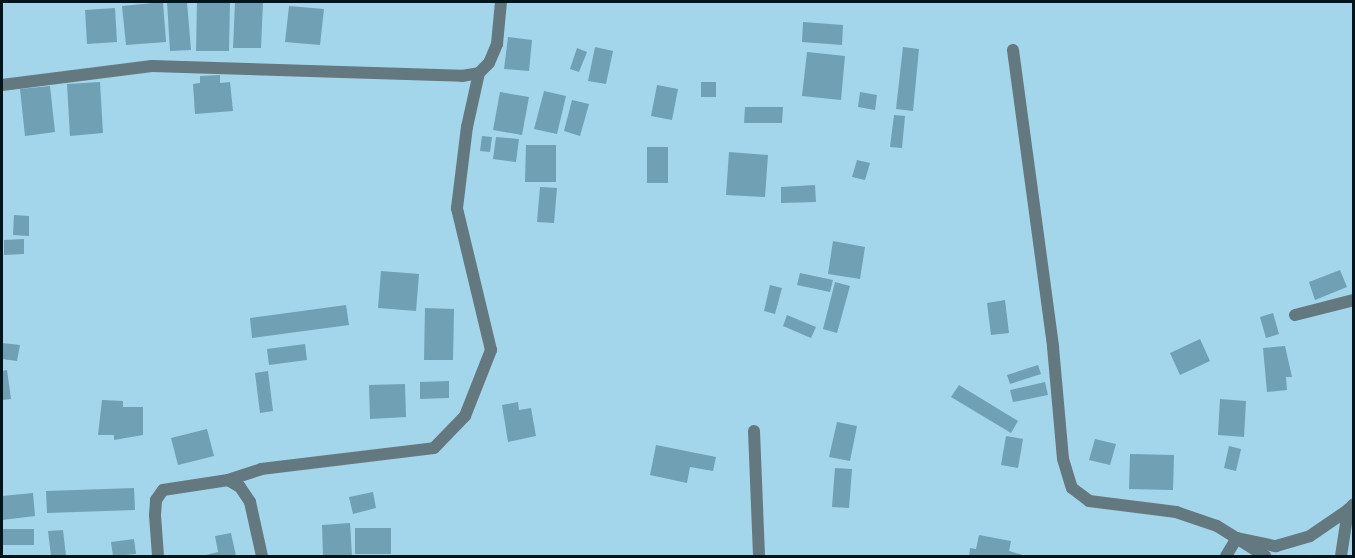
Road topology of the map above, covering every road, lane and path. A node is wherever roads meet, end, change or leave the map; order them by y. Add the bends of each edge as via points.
1 (501, 2) edge
2 (1014, 50) dead end
3 (479, 73) junction
4 (2, 85) edge
5 (1353, 300) edge
6 (1295, 315) dead end
7 (754, 431) dead end
8 (228, 480) junction
9 (1350, 507) edge
10 (1237, 538) junction
11 (158, 556) edge
12 (262, 556) edge
13 (759, 556) edge
14 (1226, 556) edge
15 (1265, 556) edge
16 (1341, 556) edge

1 - 3 street via 494,54
2 - 10 street via 1053,347 1063,459 1072,488 1089,501 1176,512 1217,526
3 - 4 street via 462,76 152,66
3 - 8 street via 467,127 457,208 491,350 465,416 434,448 261,469
5 - 6 street
7 - 13 street
8 - 11 street via 162,490 156,500 155,515
8 - 12 street via 240,487 250,502
9 - 10 street via 1310,536 1276,546
9 - 16 street
10 - 14 street
10 - 15 street

